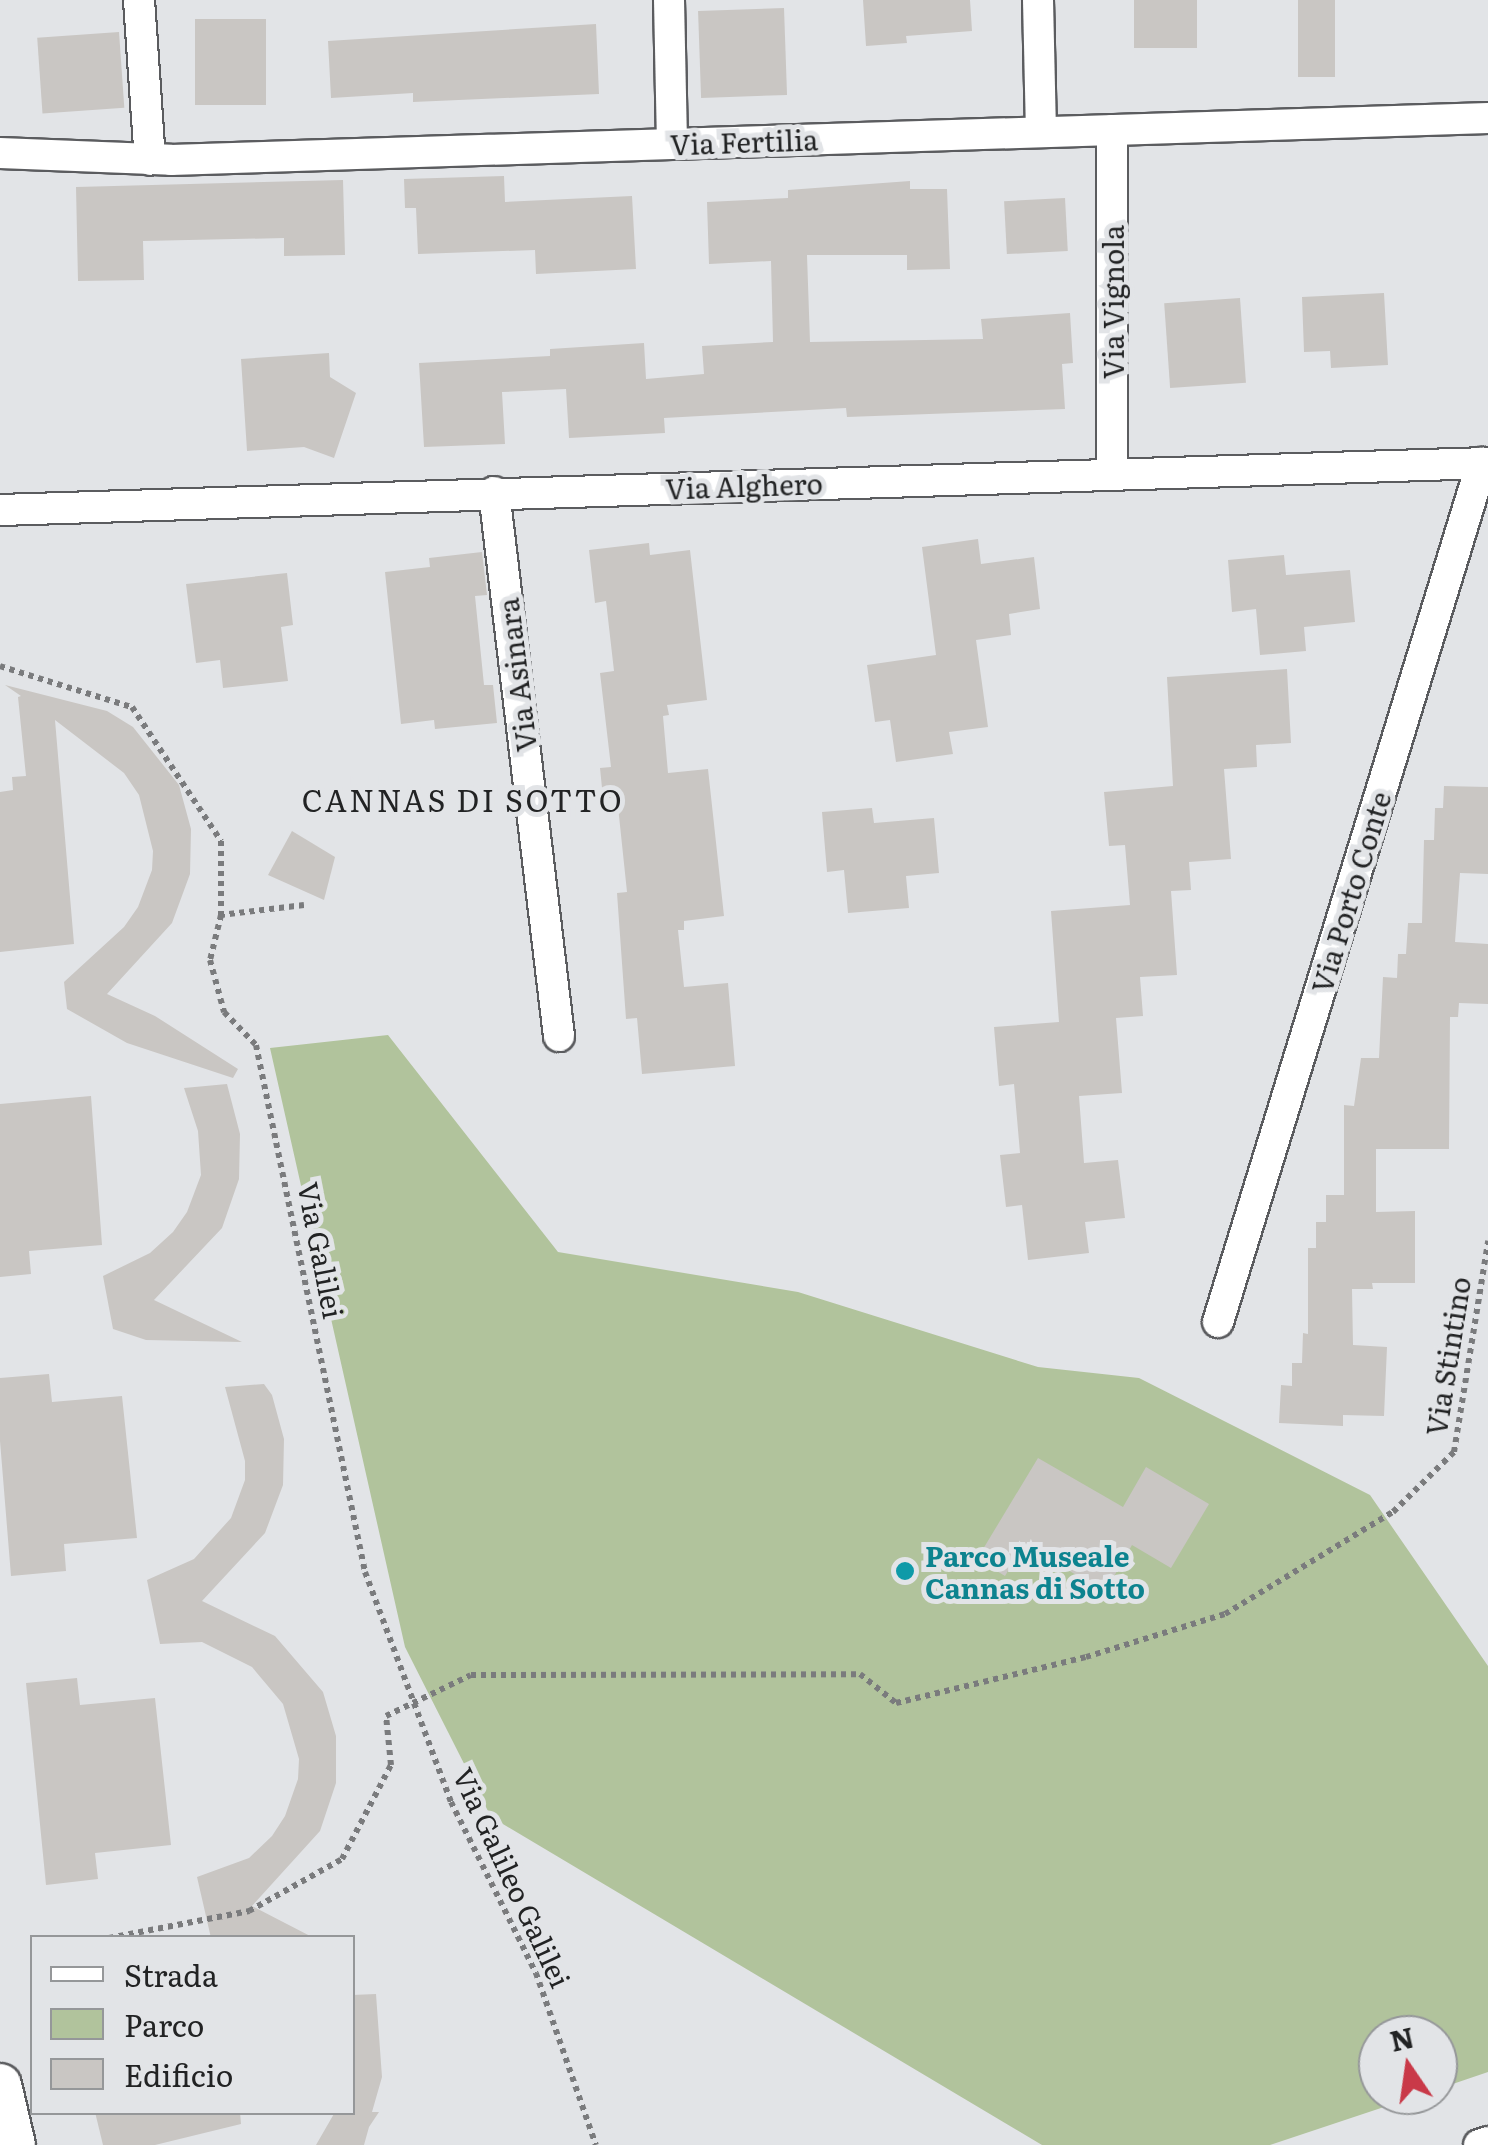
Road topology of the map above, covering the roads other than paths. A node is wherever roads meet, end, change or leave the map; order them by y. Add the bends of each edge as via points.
1 (139, 0) edge
2 (669, 0) edge
3 (1038, 0) edge
4 (1488, 118) edge
5 (1112, 130) junction
6 (1041, 132) junction
7 (672, 144) junction
8 (0, 153) edge
9 (150, 160) junction
10 (1485, 463) edge
11 (1112, 475) junction
12 (494, 492) junction
13 (0, 510) edge
14 (559, 1036) dead end
15 (1218, 1322) dead end
16 (0, 2085) edge
17 (1488, 2142) edge
18 (14, 2145) edge
19 (1479, 2145) edge

1 - 9 street
2 - 7 street
3 - 6 street
4 - 5 street, Via Fertilia
5 - 6 street, Via Fertilia
5 - 11 street, Via Vignola
6 - 7 street, Via Fertilia
7 - 9 street, Via Fertilia
8 - 9 street, Via Fertilia
10 - 11 street, Via Alghero
10 - 15 street, Via Porto Conte
11 - 12 street, Via Alghero
12 - 13 street, Via Alghero
12 - 14 street, Via Asinara
16 - 18 street
17 - 19 street

